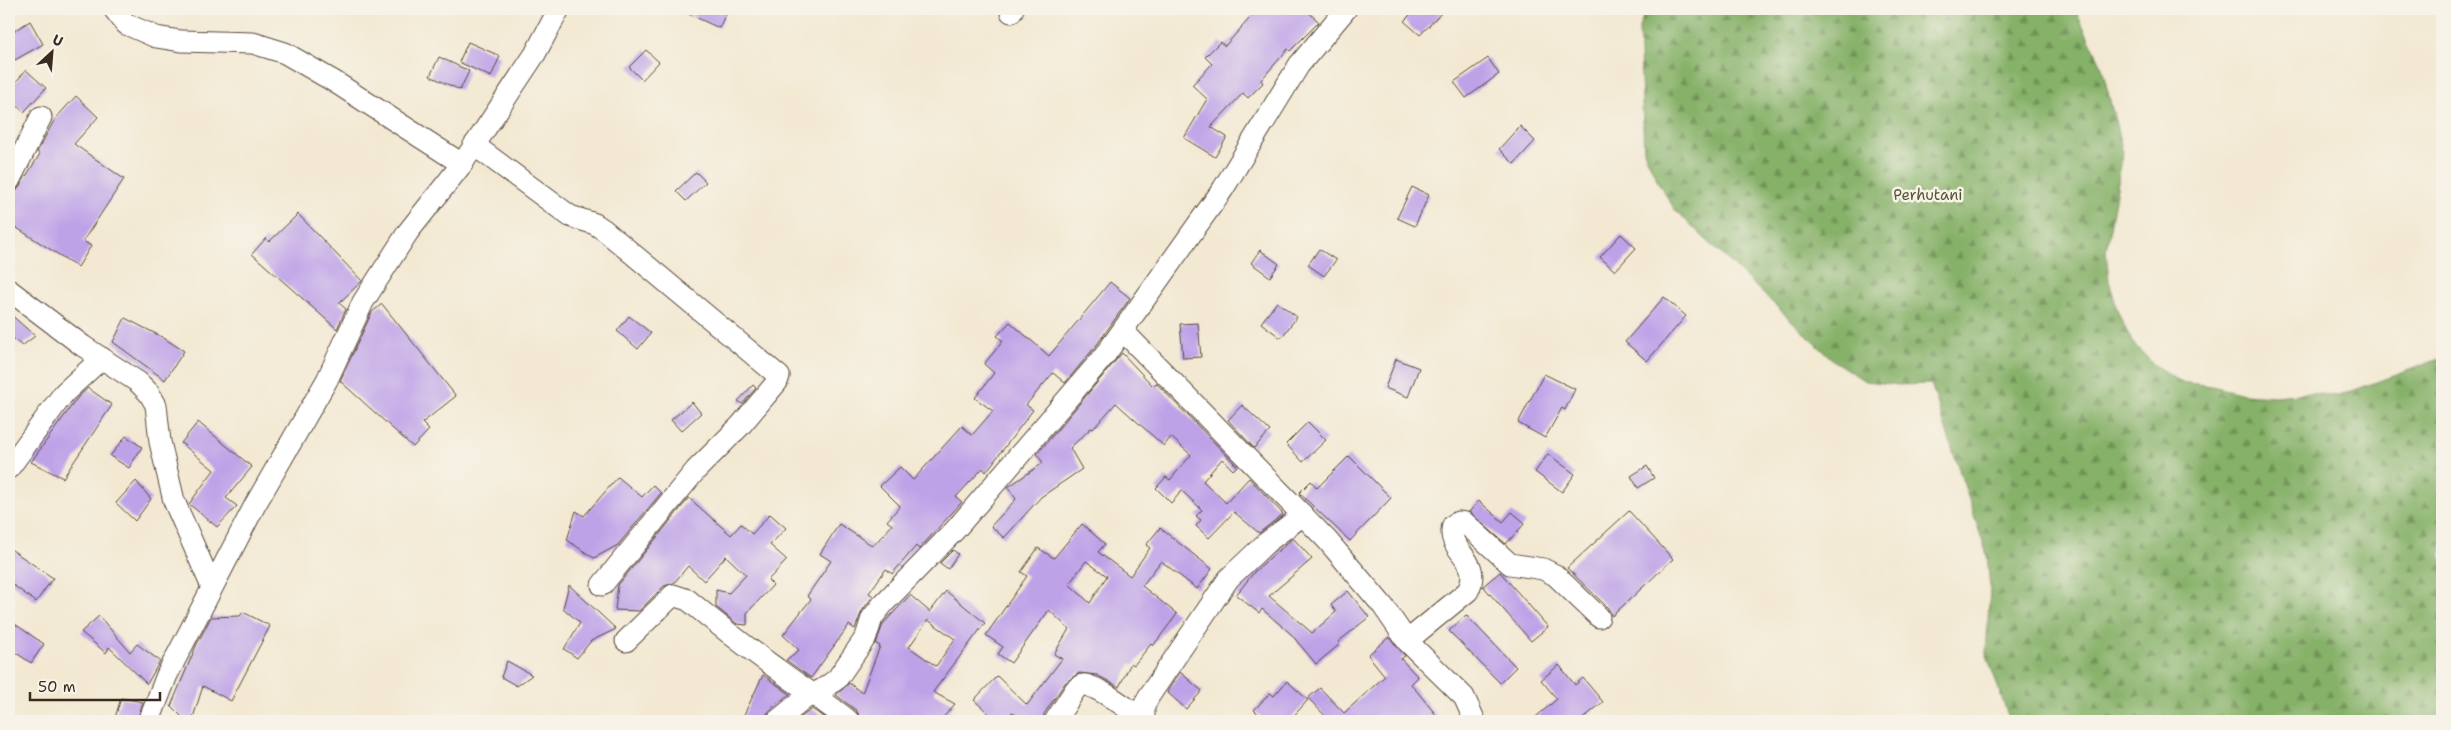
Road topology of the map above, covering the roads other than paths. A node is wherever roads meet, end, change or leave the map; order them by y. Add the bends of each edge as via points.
1 (114, 9) edge
2 (559, 9) edge
3 (1346, 9) edge
4 (42, 117) dead end
5 (474, 145) junction
6 (462, 164) junction
7 (9, 181) edge
8 (9, 290) edge
9 (1122, 330) junction
10 (102, 358) junction
11 (9, 468) edge
12 (1303, 515) junction
13 (602, 585) dead end
14 (212, 587) junction
15 (1600, 617) dead end
16 (1407, 640) junction
17 (626, 641) dead end
18 (812, 695) junction
19 (149, 721) edge
20 (776, 721) edge
21 (849, 721) edge
22 (1055, 721) edge
23 (1144, 721) edge
24 (1475, 721) edge

1 - 6 street via 126,24 156,37 253,43 285,53 336,82
2 - 5 street via 535,54
3 - 9 street via 1299,65 1223,189
4 - 7 street
5 - 6 street
5 - 13 street via 570,216 604,230 779,376 778,382 745,422 696,470
6 - 14 street via 408,232 363,302 327,380
8 - 10 street
9 - 12 street
9 - 18 street via 1105,355 954,530 883,604 872,618 861,645 837,679
10 - 11 street via 64,393
10 - 14 street via 138,382 150,393 156,405 160,442 174,500
12 - 16 street via 1383,606
12 - 23 street via 1266,543 1229,578 1149,696 1144,706
14 - 19 street via 167,675
15 - 16 street via 1555,575 1510,564 1465,523 1458,522 1451,531 1453,539 1474,574 1473,581 1468,591
16 - 24 street via 1464,697
17 - 18 street via 666,600 673,595 678,596 688,600
18 - 20 street
18 - 21 street
22 - 23 street via 1075,690 1085,685

